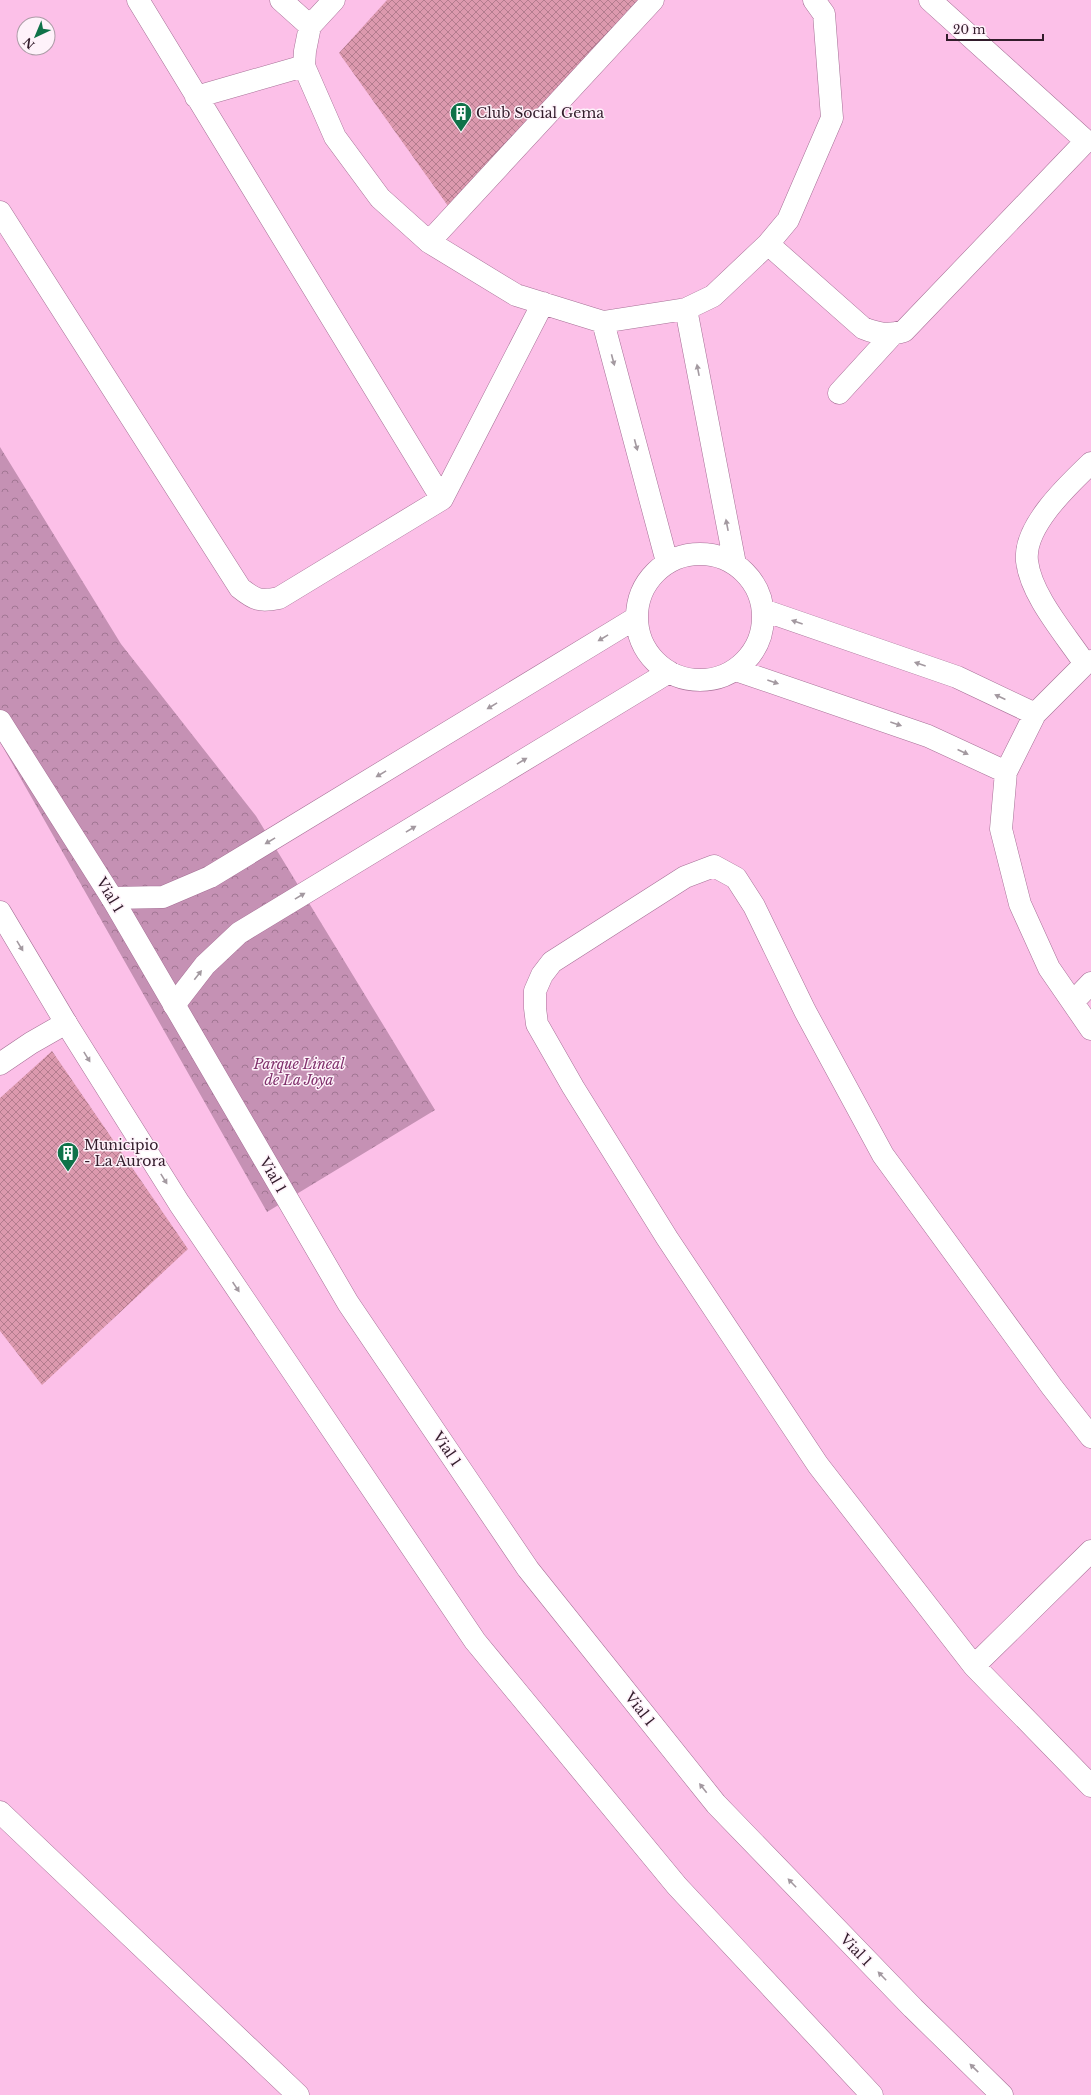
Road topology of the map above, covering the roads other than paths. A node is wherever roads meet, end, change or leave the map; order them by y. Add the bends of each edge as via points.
1 (138, 0) edge
2 (281, 0) edge
3 (334, 0) edge
4 (653, 0) edge
5 (814, 0) edge
6 (930, 0) edge
7 (310, 26) junction
8 (304, 66) junction
9 (196, 96) junction
10 (1088, 139) edge
11 (0, 212) edge
12 (429, 242) junction
13 (768, 244) junction
14 (543, 303) junction
15 (686, 309) junction
16 (603, 322) junction
17 (892, 334) junction
18 (839, 393) dead end
19 (1091, 463) edge
20 (442, 499) junction
21 (667, 562) junction
22 (735, 564) junction
23 (763, 610) junction
24 (636, 618) junction
25 (1088, 663) edge
26 (736, 670) junction
27 (669, 672) junction
28 (1035, 714) junction
29 (0, 721) edge
30 (1006, 772) junction
31 (112, 898) junction
32 (0, 912) edge
33 (1091, 983) edge
34 (1073, 1002) junction
35 (174, 1005) junction
36 (66, 1023) junction
37 (1091, 1029) edge
38 (0, 1064) edge
39 (1091, 1437) edge
40 (1091, 1551) edge
41 (974, 1666) junction
42 (1091, 1786) edge
43 (0, 1812) edge
44 (298, 2095) edge
45 (872, 2095) edge
46 (1002, 2095) edge

1 - 9 street
2 - 7 street
3 - 7 street
4 - 12 street
5 - 13 street via 824,14 832,118 788,220
6 - 10 street
7 - 8 street
8 - 9 street
8 - 12 street via 335,137 380,198
9 - 20 street
10 - 17 street via 914,322 904,331
11 - 20 street via 240,588 253,598 265,601 279,598
12 - 14 street via 516,295
13 - 15 street via 713,296
13 - 17 street via 863,328 879,334
14 - 16 street
14 - 20 street
15 - 16 street
22 -> 15 street
16 -> 21 street
17 - 18 street
19 - 25 street via 1046,512 1031,534 1027,560 1036,590
21 - 22 street via 689,554 713,554
21 - 24 street via 650,576 639,596
22 - 23 street via 754,584
23 - 26 street via 760,637 746,661
28 -> 23 street via 957,676
24 - 27 street via 640,640 652,659
24 -> 31 street via 210,878 163,897
25 - 28 street
26 - 27 street via 723,676 696,680
26 -> 30 street via 928,736
35 -> 27 street via 205,965 239,933
28 - 30 street
29 - 31 street, Vial 1
30 - 34 street via 1001,829 1020,904 1049,968
31 - 35 street, Vial 1
32 -> 36 street
33 - 34 street
34 - 37 street
46 -> 35 street, Vial 1 via 912,2008 716,1804 528,1569 348,1304
36 - 38 street
36 -> 45 street via 179,1203 475,1641 677,1886
39 - 41 street via 1052,1388 883,1155 805,1011 754,906 736,878 714,866 685,877 552,962 542,975 536,991 537,1024 573,1087 667,1238 818,1465
40 - 41 street
41 - 42 street
43 - 44 street

